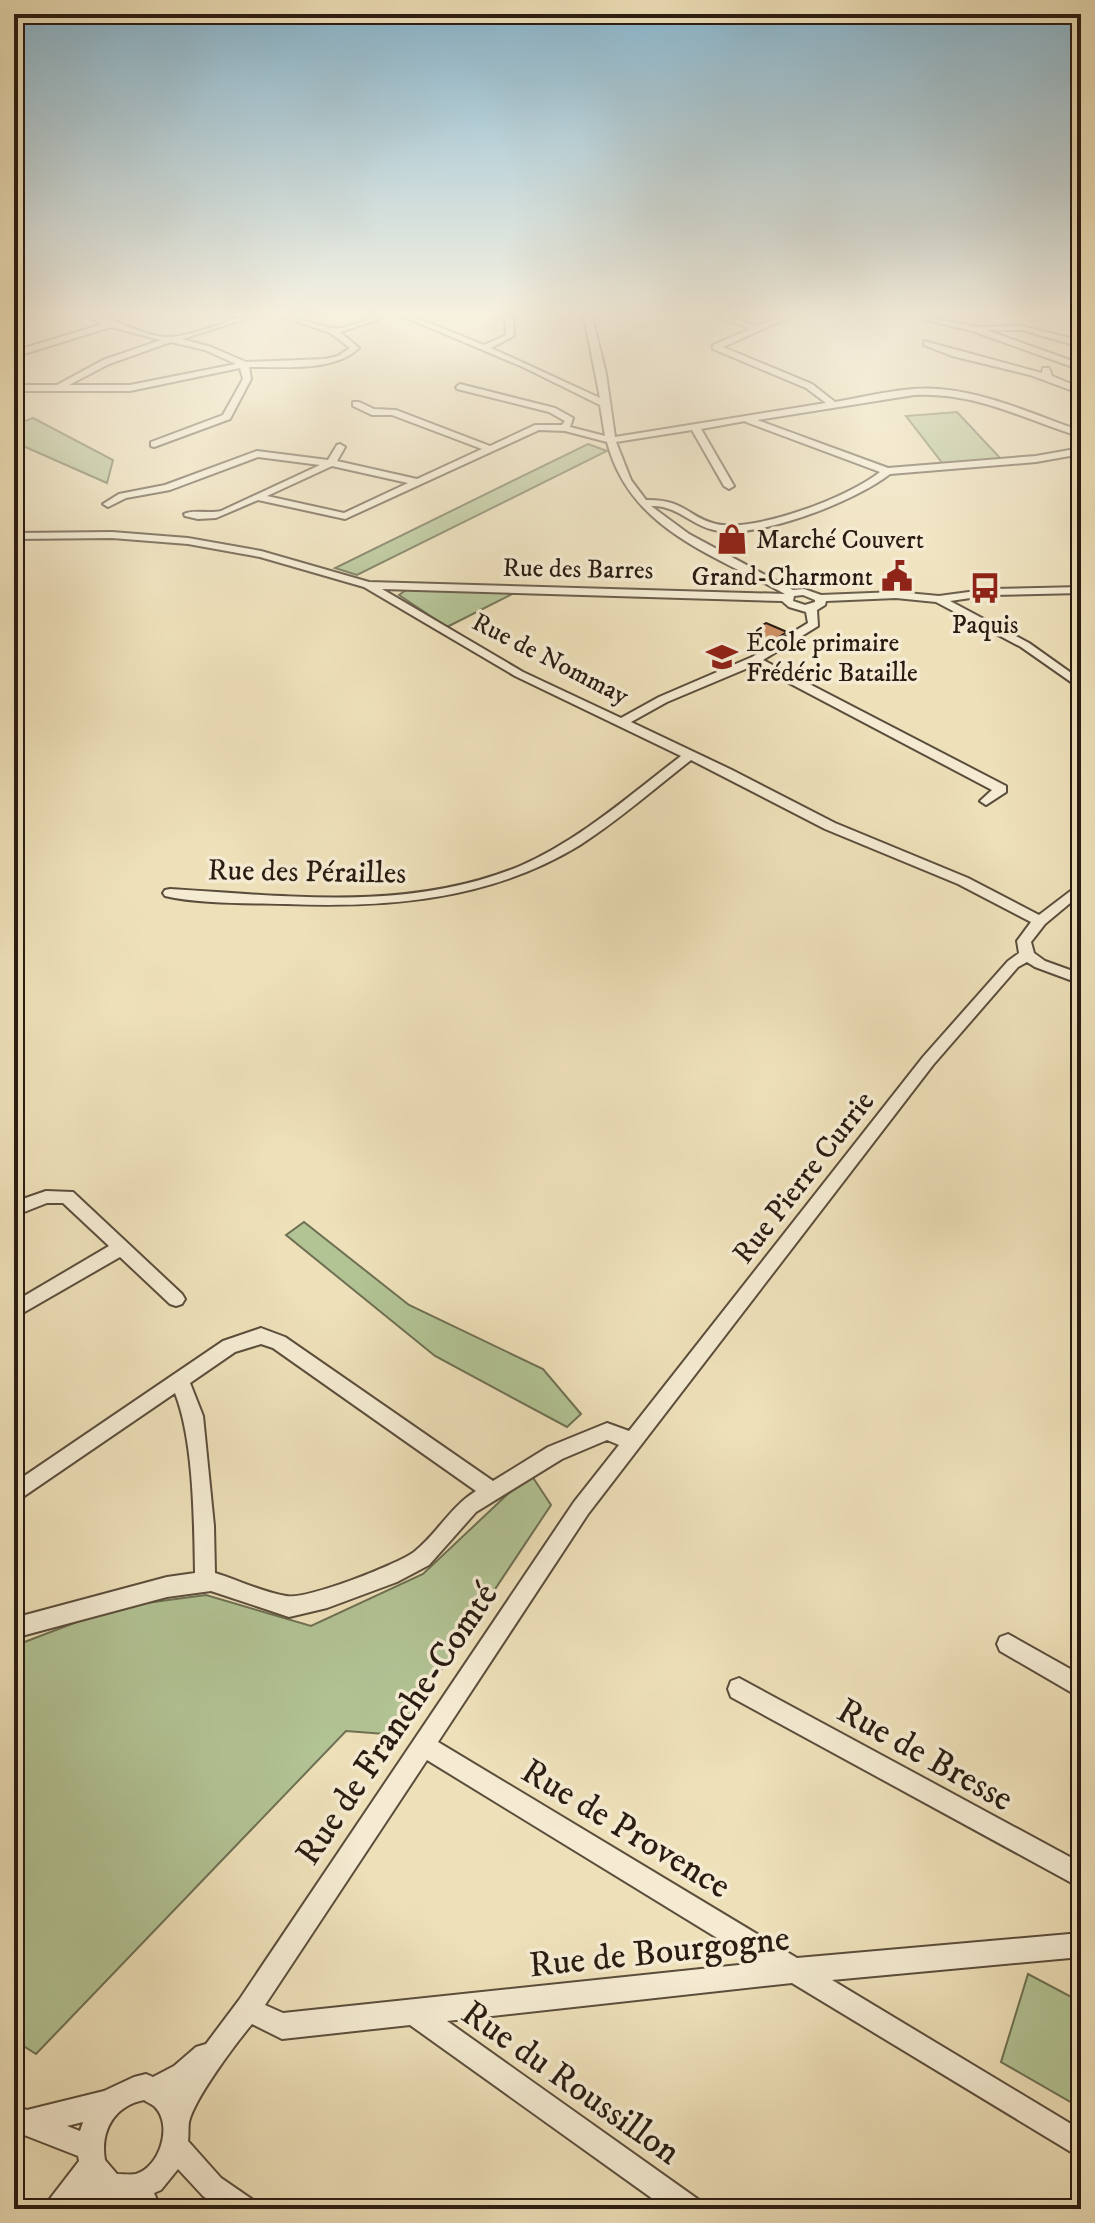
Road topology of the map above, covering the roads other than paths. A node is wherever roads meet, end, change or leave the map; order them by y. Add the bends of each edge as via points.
1 (220, 420) edge
2 (413, 420) edge
3 (570, 420) edge
4 (607, 420) edge
5 (749, 420) joint
6 (772, 420) edge
7 (1041, 420) edge
8 (565, 428) junction
9 (696, 428) junction
10 (772, 429) junction
11 (1081, 434) edge
12 (611, 440) junction
13 (154, 444) dead end
14 (340, 447) dead end
15 (490, 449) junction
16 (1081, 451) edge
17 (331, 463) junction
18 (887, 471) junction
19 (417, 482) junction
20 (729, 486) dead end
21 (257, 497) junction
22 (644, 503) junction
23 (108, 504) dead end
24 (189, 514) dead end
25 (14, 536) edge
26 (368, 585) junction
27 (1081, 590) edge
28 (789, 596) junction
29 (820, 598) junction
30 (939, 599) junction
31 (811, 609) junction
32 (754, 660) junction
33 (1081, 685) edge
34 (623, 722) junction
35 (690, 755) junction
36 (986, 801) dead end
37 (1081, 887) edge
38 (170, 893) dead end
39 (1040, 921) junction
40 (1027, 955) junction
41 (1081, 979) edge
42 (14, 1209) edge
43 (122, 1247) junction
44 (176, 1299) dead end
45 (14, 1311) edge
46 (179, 1379) junction
47 (633, 1442) junction
48 (493, 1492) junction
49 (14, 1494) edge
50 (205, 1582) junction
51 (14, 1628) edge
52 (1008, 1644) dead end
53 (1081, 1687) edge
54 (739, 1689) dead end
55 (423, 1745) junction
56 (1081, 1876) edge
57 (1081, 1945) edge
58 (794, 1971) junction
59 (248, 2009) junction
60 (413, 2012) junction
61 (218, 2044) junction
62 (155, 2090) junction
63 (108, 2103) junction
64 (21, 2121) edge
65 (176, 2133) junction
66 (1081, 2145) edge
67 (91, 2156) junction
68 (134, 2195) edge
69 (234, 2205) edge
70 (58, 2209) edge
71 (78, 2209) edge
72 (690, 2209) edge

1 - 13 street
2 - 15 street
3 - 8 street
4 - 12 street
5 - 9 street
5 - 10 street
6 - 10 street
7 - 11 street
8 - 12 street
8 - 15 street via 538,427
9 - 12 street
9 - 20 street
10 - 18 street
12 - 22 street via 631,488
14 - 17 street
15 - 19 street
16 - 18 street
17 - 19 street
17 - 21 street
17 - 23 street via 247,455 167,488
18 - 22 street via 845,496 740,530 707,525 675,504
19 - 21 street via 345,516
21 - 24 street via 222,515
22 - 28 street via 676,529
25 - 26 street, Rue de Nommay via 188,541 269,556
26 - 28 street, Rue des Barres
26 - 34 street, Rue de Nommay via 519,674
27 - 30 street
28 - 29 street via 804,592
28 - 31 street via 788,603 796,608
29 - 30 street
29 - 31 street
30 - 33 street via 1025,645
31 - 32 street via 814,624
32 - 34 street
32 - 36 street via 1001,789
34 - 35 street, Rue de Nommay
35 - 38 street, Rue des Pérailles via 573,844 523,869 459,891 410,900 342,902
35 - 39 street, Rue de Nommay via 830,826 963,881
37 - 39 street
39 - 40 street via 1024,941
40 - 41 street
40 - 47 street, Rue Pierre Currie via 1013,964 928,1061
42 - 43 street via 46,1197 67,1197
43 - 44 street
43 - 45 street
46 - 48 street via 248,1338 279,1342
46 - 49 street
46 - 50 street via 194,1416
47 - 48 street via 607,1431 555,1453
47 - 55 street, Rue de Franche-Comté via 581,1508
48 - 50 street via 469,1506 422,1558 309,1604 289,1607
50 - 51 street via 135,1594
52 - 53 street
54 - 56 street, Rue de Bresse
55 - 58 street, Rue de Provence
55 - 59 street, Rue de Franche-Comté
57 - 58 street, Rue de Bourgogne
58 - 60 street, Rue de Bourgogne
58 - 66 street, Rue de Provence
59 - 60 street, Rue de Bourgogne via 282,2026
59 - 61 street, Rue de Franche-Comté
60 - 72 street, Rue du Roussillon
61 - 62 street, Rue de Franche-Comté via 183,2075
61 - 65 street, Rue de Franche-Comté via 194,2083
62 - 63 street via 133,2088
62 - 65 street via 168,2100
63 - 64 street
63 - 67 street via 95,2124
64 - 67 street
65 - 68 street via 161,2172
65 - 69 street via 212,2187
67 - 68 street via 99,2177
67 - 70 street
68 - 71 street

